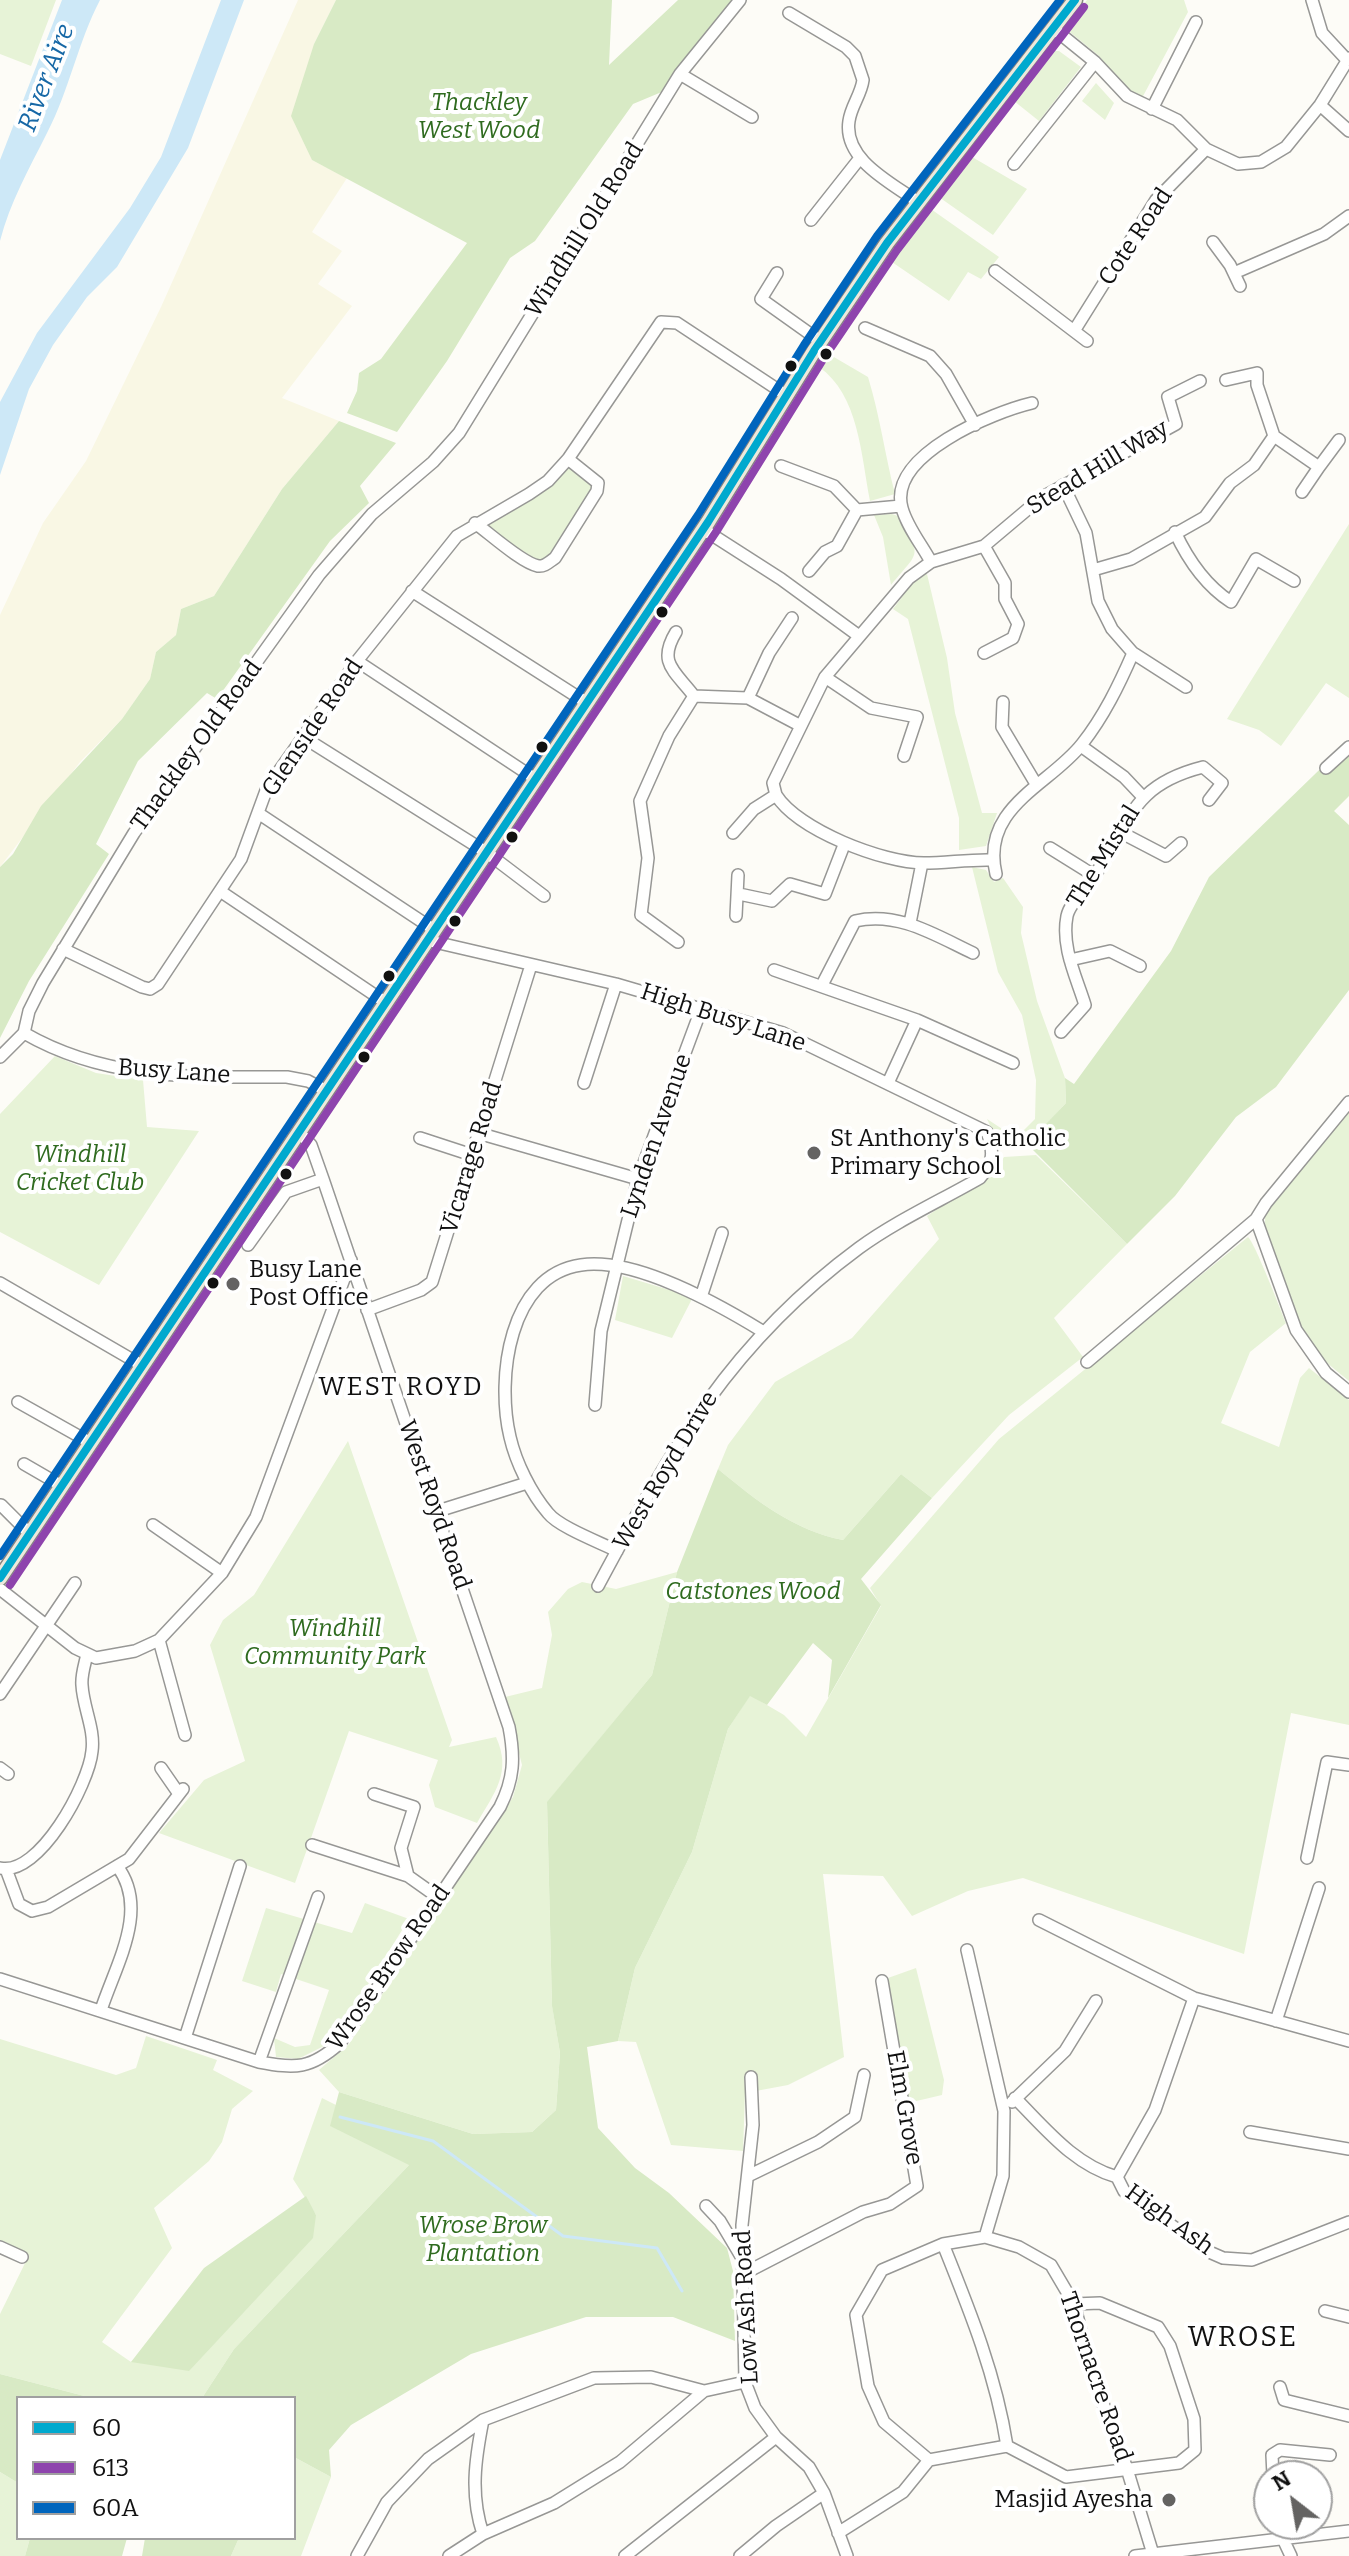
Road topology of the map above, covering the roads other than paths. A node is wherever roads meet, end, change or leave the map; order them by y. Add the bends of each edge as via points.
1 (740, 0) edge
2 (1075, 0) edge
3 (1312, 0) edge
4 (789, 13) dead end
5 (1196, 22) dead end
6 (1053, 28) junction
7 (1348, 59) edge
8 (1095, 62) junction
9 (680, 74) junction
10 (1320, 105) junction
11 (1152, 109) junction
12 (752, 117) dead end
13 (1349, 131) edge
14 (1206, 149) junction
15 (860, 158) junction
16 (1014, 164) dead end
17 (918, 202) junction
18 (1349, 216) edge
19 (811, 220) dead end
20 (1213, 242) dead end
21 (995, 271) dead end
22 (777, 273) dead end
23 (1234, 273) junction
24 (1240, 286) dead end
25 (865, 328) dead end
26 (1074, 331) junction
27 (820, 341) junction
28 (1087, 341) dead end
29 (1226, 380) dead end
30 (1200, 381) dead end
31 (786, 395) junction
32 (1032, 403) dead end
33 (975, 425) junction
34 (1274, 436) junction
35 (1339, 440) dead end
36 (568, 459) junction
37 (433, 462) joint
38 (781, 466) dead end
39 (1319, 467) junction
40 (1063, 485) junction
41 (1302, 492) dead end
42 (901, 506) junction
43 (857, 510) junction
44 (475, 523) junction
45 (703, 529) junction
46 (1175, 532) junction
47 (984, 546) junction
48 (931, 562) junction
49 (1093, 570) junction
50 (809, 571) dead end
51 (1294, 581) dead end
52 (412, 591) junction
53 (792, 618) dead end
54 (676, 632) dead end
55 (859, 636) junction
56 (984, 653) dead end
57 (1133, 653) junction
58 (357, 661) junction
59 (825, 677) junction
60 (1186, 687) dead end
61 (694, 696) junction
62 (748, 698) junction
63 (584, 701) junction
64 (1003, 702) dead end
65 (801, 726) junction
66 (303, 737) junction
67 (1081, 746) junction
68 (1349, 747) edge
69 (904, 756) dead end
70 (1326, 768) dead end
71 (534, 778) junction
72 (1036, 784) junction
73 (776, 795) junction
74 (1142, 796) junction
75 (1209, 800) dead end
76 (258, 813) junction
77 (1120, 832) junction
78 (733, 833) dead end
79 (1181, 843) dead end
80 (844, 845) junction
81 (1050, 848) dead end
82 (486, 852) junction
83 (993, 860) junction
84 (922, 863) junction
85 (996, 874) dead end
86 (738, 875) dead end
87 (1095, 876) junction
88 (220, 891) junction
89 (739, 894) junction
90 (544, 896) dead end
91 (736, 916) dead end
92 (910, 923) junction
93 (429, 934) junction
94 (678, 942) dead end
95 (63, 949) junction
96 (973, 953) dead end
97 (1070, 960) junction
98 (531, 965) junction
99 (1140, 966) dead end
100 (774, 970) dead end
101 (616, 984) junction
102 (822, 985) junction
103 (385, 1002) junction
104 (702, 1007) junction
105 (917, 1020) junction
106 (1061, 1032) dead end
107 (24, 1033) junction
108 (0, 1057) edge
109 (1013, 1063) dead end
110 (584, 1083) dead end
111 (888, 1083) junction
112 (327, 1091) junction
113 (1349, 1102) edge
114 (299, 1132) junction
115 (478, 1133) junction
116 (420, 1138) dead end
117 (993, 1151) joint
118 (472, 1155) junction
119 (323, 1179) junction
120 (638, 1179) junction
121 (1256, 1219) junction
122 (722, 1233) dead end
123 (248, 1245) dead end
124 (351, 1260) junction
125 (617, 1267) junction
126 (1, 1286) edge
127 (702, 1294) junction
128 (367, 1310) junction
129 (762, 1331) junction
130 (1087, 1362) dead end
131 (143, 1366) junction
132 (1349, 1392) edge
133 (18, 1402) dead end
134 (595, 1405) dead end
135 (91, 1443) junction
136 (24, 1464) dead end
137 (527, 1483) junction
138 (62, 1486) junction
139 (1, 1505) edge
140 (438, 1511) junction
141 (153, 1525) dead end
142 (30, 1534) junction
143 (617, 1551) junction
144 (222, 1573) junction
145 (0, 1578) edge
146 (75, 1583) dead end
147 (598, 1586) dead end
148 (0, 1589) edge
149 (47, 1623) junction
150 (159, 1640) junction
151 (87, 1654) junction
152 (0, 1694) edge
153 (185, 1735) dead end
154 (513, 1747) joint
155 (1349, 1765) edge
156 (161, 1768) dead end
157 (374, 1794) dead end
158 (312, 1845) dead end
159 (1307, 1858) dead end
160 (117, 1866) junction
161 (240, 1866) dead end
162 (3, 1868) edge
163 (408, 1876) junction
164 (1319, 1888) dead end
165 (318, 1897) dead end
166 (439, 1898) junction
167 (1039, 1920) dead end
168 (967, 1950) dead end
169 (0, 1979) edge
170 (882, 1981) dead end
171 (1194, 1998) junction
172 (1096, 2001) dead end
173 (101, 2010) junction
174 (1276, 2021) junction
175 (185, 2038) junction
176 (1349, 2041) edge
177 (259, 2062) junction
178 (864, 2075) dead end
179 (751, 2077) dead end
180 (1015, 2098) junction
181 (1004, 2111) junction
182 (1250, 2132) dead end
183 (1349, 2149) edge
184 (748, 2176) junction
185 (1117, 2177) junction
186 (706, 2206) dead end
187 (1349, 2222) edge
188 (985, 2237) junction
189 (943, 2244) junction
190 (0, 2247) edge
191 (22, 2257) dead end
192 (743, 2259) junction
193 (745, 2273) junction
194 (1074, 2304) junction
195 (1325, 2311) dead end
196 (1349, 2317) edge
197 (745, 2382) junction
198 (1280, 2387) dead end
199 (704, 2391) junction
200 (1349, 2416) edge
201 (483, 2420) junction
202 (776, 2437) junction
203 (1007, 2446) junction
204 (1330, 2455) dead end
205 (929, 2460) junction
206 (1272, 2460) edge
207 (1127, 2469) junction
208 (824, 2493) junction
209 (838, 2533) junction
210 (483, 2534) junction
211 (1273, 2540) edge
212 (1153, 2554) edge
213 (357, 2556) edge
214 (449, 2556) edge
215 (625, 2556) edge
216 (740, 2556) edge
217 (847, 2556) edge
218 (1135, 2556) edge

1 - 9 street, Windhill Old Road
2 - 6 main road
3 - 7 street via 1322,33
4 - 15 street via 855,56 863,80 848,130
5 - 11 street
6 - 8 street
6 - 17 main road
7 - 10 street
8 - 11 street via 1115,86
8 - 16 street
9 - 12 street
9 - 37 street, Windhill Old Road via 459,433
10 - 13 street
10 - 14 street via 1286,147 1268,159 1238,164
11 - 14 street via 1177,120
14 - 26 street, Cote Road via 1156,200
15 - 17 street
15 - 19 street
17 - 27 main road
18 - 23 street via 1324,234
20 - 23 street
21 - 26 street
22 - 27 street via 761,299
23 - 24 street
25 - 33 street via 930,356
26 - 28 street
27 - 31 main road
29 - 34 street via 1257,373
30 - 40 street, Stead Hill Way via 1168,397 1176,424
31 - 36 street, Glenside Road via 668,320 654,330
31 - 45 main road
32 - 33 street
33 - 42 street via 938,442 911,468
34 - 39 street
34 - 46 street via 1205,517
35 - 39 street
36 - 44 street, Glenside Road via 548,481
36 - 44 street via 591,474 597,491 546,565 522,557
37 - 95 street, Thackley Old Road via 372,514 319,575 134,833
38 - 43 street via 834,486
39 - 41 street
40 - 47 street, Stead Hill Way
40 - 49 street via 1086,533
42 - 43 street
42 - 48 street
43 - 50 street via 837,546
44 - 52 street, Glenside Road via 457,536
45 - 55 street
45 - 63 main road
46 - 49 street via 1131,559
46 - 51 street via 1186,557 1231,602 1256,559
47 - 48 street, Stead Hill Way
47 - 56 street via 1005,583 1005,599 1018,624 1013,638
48 - 55 street, Stead Hill Way via 909,578
49 - 57 street via 1098,601 1112,629
52 - 58 street, Glenside Road
52 - 63 street
53 - 62 street
54 - 61 street via 666,649 667,661
55 - 59 street, Stead Hill Way
57 - 60 street
57 - 67 street via 1111,701
58 - 66 street, Glenside Road
58 - 71 street
59 - 65 street, Stead Hill Way
59 - 69 street via 871,708 917,717
61 - 62 street
61 - 94 street via 640,801 648,858 641,915
62 - 65 street
63 - 71 main road
64 - 72 street via 1002,727
65 - 73 street, Stead Hill Way via 773,783
66 - 76 street, Glenside Road via 267,788
66 - 82 street
67 - 72 street
67 - 74 street, The Mistal
68 - 70 street
71 - 82 main road
72 - 83 street via 1004,815
73 - 78 street via 754,809
73 - 80 street via 785,810
74 - 75 street via 1172,775 1203,767 1222,783
74 - 77 street, The Mistal
76 - 88 street, Glenside Road via 241,859
76 - 93 street
77 - 79 street via 1166,856
77 - 87 street, The Mistal
80 - 84 street
80 - 89 street via 825,894 790,884 772,901
81 - 87 street
82 - 90 street
82 - 93 main road
83 - 84 street
83 - 85 street
84 - 92 street
86 - 89 street
87 - 97 street, The Mistal via 1068,913 1065,946
88 - 95 street, Glenside Road via 150,989
88 - 103 street
89 - 91 street
92 - 96 street
92 - 102 street via 874,916 855,921
93 - 98 street, High Busy Lane
93 - 103 main road
95 - 107 street, Thackley Old Road via 29,1011
97 - 99 street via 1110,951
97 - 106 street, The Mistal via 1085,1005
98 - 101 street, High Busy Lane
98 - 115 street, Vicarage Road
100 - 102 street
101 - 104 street, High Busy Lane
101 - 110 street
102 - 105 street
103 - 112 main road
104 - 111 street, High Busy Lane via 783,1033
104 - 120 street, Lynden Avenue
105 - 109 street
105 - 111 street
107 - 108 street, Thackley Old Road
107 - 112 street, Busy Lane via 111,1068 152,1075 287,1077
111 - 117 street, High Busy Lane via 987,1132
112 - 114 main road
113 - 121 street
114 - 119 street, West Royd Road via 311,1145
114 - 131 main road
115 - 118 street, Vicarage Road
115 - 120 street
116 - 118 street
117 - 129 street, West Royd Drive via 980,1178 861,1246
118 - 128 street, Vicarage Road via 432,1282
119 - 123 street via 286,1192
119 - 124 street, West Royd Road
120 - 125 street, Lynden Avenue
121 - 130 street
121 - 132 street via 1296,1330 1326,1373
122 - 127 street
124 - 128 street, West Royd Road
124 - 144 street via 256,1517
125 - 127 street
125 - 134 street, Lynden Avenue via 601,1331
125 - 137 street via 584,1264 562,1269 533,1289 520,1315 507,1364 505,1403 510,1439
126 - 131 street
127 - 129 street
128 - 140 street, West Royd Road
129 - 143 street, West Royd Drive via 691,1421
131 - 135 main road
133 - 135 street
135 - 138 main road
136 - 138 street
137 - 140 street
137 - 143 street via 550,1516
138 - 142 main road
139 - 142 street
140 - 154 street, West Royd Road
141 - 144 street
142 - 145 main road
143 - 147 street, West Royd Drive
144 - 150 street
146 - 149 street
148 - 149 street
149 - 151 street
149 - 152 street
150 - 151 street via 109,1657
150 - 153 street
151 - 162 street via 82,1685 93,1747 87,1778 36,1856
154 - 166 street, Wrose Brow Road via 511,1785
155 - 159 street via 1327,1762
156 - 160 street via 181,1792 140,1848
157 - 163 street via 414,1807 401,1848
158 - 163 street
160 - 162 street via 32,1911 19,1904
160 - 173 street via 129,1887 133,1910
161 - 175 street
163 - 166 street
164 - 174 street
165 - 177 street
166 - 177 street, Wrose Brow Road via 340,2043 305,2066
167 - 171 street
168 - 181 street
169 - 173 street, Wrose Brow Road
170 - 193 street, Elm Grove via 917,2186
171 - 174 street
171 - 185 street via 1155,2110
172 - 180 street via 1065,2051
173 - 175 street, Wrose Brow Road
174 - 176 street
175 - 177 street, Wrose Brow Road
178 - 184 street via 855,2117 818,2142
179 - 184 street, Low Ash Road
180 - 181 street
180 - 185 street, High Ash via 1068,2151
181 - 188 street via 1003,2176
182 - 183 street
184 - 192 street, Low Ash Road
185 - 187 street, High Ash via 1124,2191 1223,2258 1252,2260
186 - 192 street
188 - 189 street, Thornacre Road
188 - 194 street, Thornacre Road via 1019,2247 1051,2265
189 - 203 street via 983,2341
189 - 205 street, Thornacre Road via 882,2270 856,2315 868,2386 884,2422
190 - 191 street
192 - 193 street, Low Ash Road
193 - 197 street, Low Ash Road
194 - 207 street, Thornacre Road
194 - 207 street via 1100,2303 1158,2327 1170,2346 1194,2419 1195,2450 1179,2463
195 - 196 street
197 - 199 street
197 - 202 street, Low Ash Road via 755,2408
198 - 200 street via 1284,2400
199 - 201 street via 651,2377 594,2378
199 - 210 street via 620,2462 554,2503
201 - 210 street via 474,2508
201 - 213 street via 428,2459 387,2502
202 - 208 street, Low Ash Road via 809,2467
202 - 215 street
203 - 205 street
203 - 207 street via 1066,2477
204 - 206 street via 1280,2450
205 - 209 street via 903,2492
207 - 212 street, Thornacre Road
208 - 209 street, Low Ash Road
208 - 216 street
209 - 217 street, Low Ash Road
210 - 214 street
211 - 212 street
212 - 218 street

